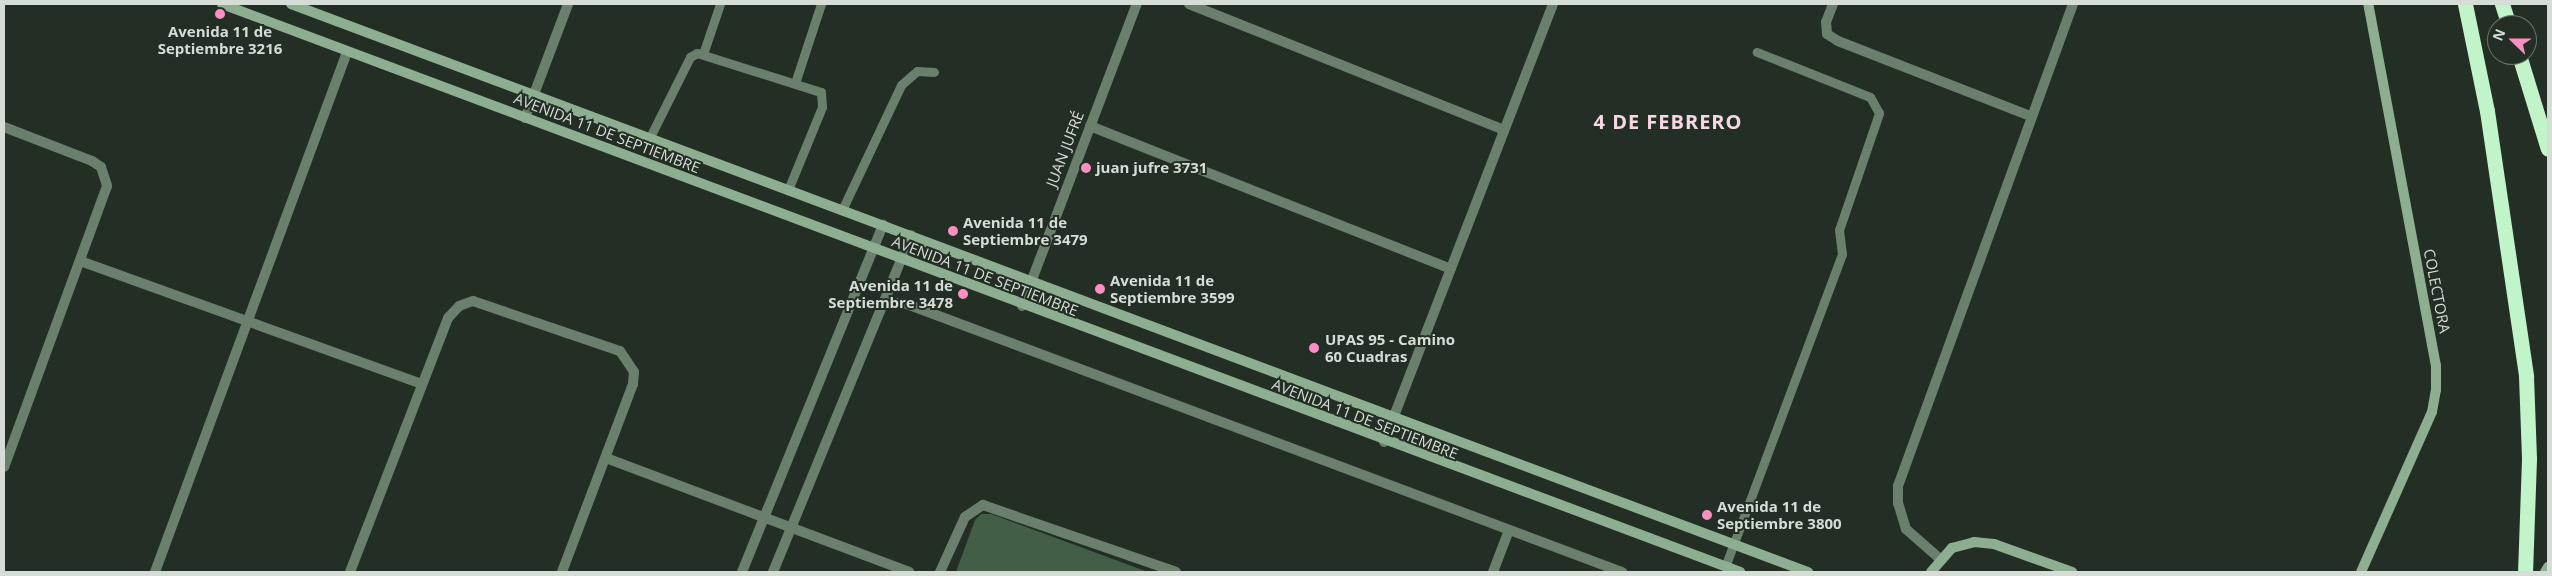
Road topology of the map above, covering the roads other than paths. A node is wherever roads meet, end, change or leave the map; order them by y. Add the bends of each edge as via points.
1 (222, 4) edge
2 (291, 4) edge
3 (568, 4) edge
4 (720, 4) edge
5 (821, 4) edge
6 (1137, 4) edge
7 (1188, 4) edge
8 (1553, 4) edge
9 (1833, 4) edge
10 (2073, 4) edge
11 (2368, 4) edge
12 (2465, 4) edge
13 (704, 51) junction
14 (347, 52) junction
15 (1757, 52) dead end
16 (2521, 65) edge
17 (934, 72) dead end
18 (795, 83) junction
19 (532, 96) junction
20 (2030, 116) junction
21 (525, 118) junction
22 (1090, 126) junction
23 (4, 127) edge
24 (1504, 130) junction
25 (649, 139) junction
26 (2548, 149) edge
27 (788, 190) junction
28 (842, 210) junction
29 (883, 225) junction
30 (911, 235) junction
31 (874, 250) junction
32 (901, 261) junction
33 (83, 262) junction
34 (1451, 269) junction
35 (1031, 280) junction
36 (886, 302) junction
37 (1022, 306) junction
38 (248, 322) junction
39 (421, 384) junction
40 (1392, 417) junction
41 (1384, 442) junction
42 (606, 458) junction
43 (4, 467) edge
44 (765, 518) junction
45 (791, 528) junction
46 (1509, 530) junction
47 (1734, 545) junction
48 (1939, 558) junction
49 (1725, 567) junction
50 (2548, 567) edge
51 (155, 572) edge
52 (350, 572) edge
53 (562, 572) edge
54 (742, 572) edge
55 (774, 572) edge
56 (908, 572) edge
57 (940, 572) edge
58 (1176, 572) edge
59 (1493, 572) edge
60 (1622, 572) edge
61 (1740, 572) edge
62 (1808, 572) edge
63 (1931, 572) edge
64 (2072, 572) edge
65 (2361, 572) edge
66 (2525, 572) edge
67 (2545, 572) edge

1 - 14 main road, AVENIDA 11 DE SEPTIEMBRE
2 - 19 main road, AVENIDA 11 DE SEPTIEMBRE
3 - 19 street
4 - 13 lane
5 - 18 lane
6 - 22 street, JUAN JUFRÉ
7 - 24 street
8 - 24 street
9 - 20 street via 1826,22 1828,34 1838,41
10 - 20 street
11 - 65 main road, COLECTORA via 2436,366 2436,390 2432,412
12 - 66 highway via 2487,111 2526,376 2529,459
13 - 18 lane
13 - 25 lane via 690,57
14 - 21 main road, AVENIDA 11 DE SEPTIEMBRE
14 - 38 street
15 - 47 lane via 1870,97 1879,113 1839,230 1842,254
16 - 26 highway
17 - 28 lane via 917,71 901,85
18 - 27 lane via 822,92 825,99
19 - 21 street
19 - 25 main road, AVENIDA 11 DE SEPTIEMBRE
20 - 48 street via 1989,229 1983,262 1898,486 1898,503 1906,528
21 - 31 main road, AVENIDA 11 DE SEPTIEMBRE
22 - 34 street
22 - 35 street, JUAN JUFRÉ
23 - 33 street via 92,161 104,172 107,186
24 - 34 street
25 - 27 main road, AVENIDA 11 DE SEPTIEMBRE
27 - 28 main road, AVENIDA 11 DE SEPTIEMBRE
28 - 29 main road, AVENIDA 11 DE SEPTIEMBRE
29 - 30 main road, AVENIDA 11 DE SEPTIEMBRE
29 - 31 street
30 - 32 street
30 - 35 main road, AVENIDA 11 DE SEPTIEMBRE
31 - 32 main road, AVENIDA 11 DE SEPTIEMBRE
31 - 44 street
32 - 36 street
32 - 37 main road, AVENIDA 11 DE SEPTIEMBRE
33 - 38 street
33 - 43 street
34 - 40 street
35 - 37 street, JUAN JUFRÉ
35 - 40 main road, AVENIDA 11 DE SEPTIEMBRE
36 - 45 street
36 - 46 street via 914,307
37 - 41 main road, AVENIDA 11 DE SEPTIEMBRE
38 - 39 street
38 - 51 street
39 - 42 street via 448,318 459,306 473,301 620,351 634,372 633,384
39 - 52 street
40 - 41 street
40 - 47 main road, AVENIDA 11 DE SEPTIEMBRE
41 - 49 main road, AVENIDA 11 DE SEPTIEMBRE
42 - 44 street
42 - 53 street
44 - 45 street
44 - 54 street
45 - 55 street
45 - 56 street
46 - 59 street
46 - 60 street
47 - 49 lane
47 - 62 main road, AVENIDA 11 DE SEPTIEMBRE
48 - 63 main road
48 - 64 main road via 1952,548 1974,542 1994,544
49 - 61 main road, AVENIDA 11 DE SEPTIEMBRE
50 - 67 main road
57 - 58 street via 965,517 983,505

